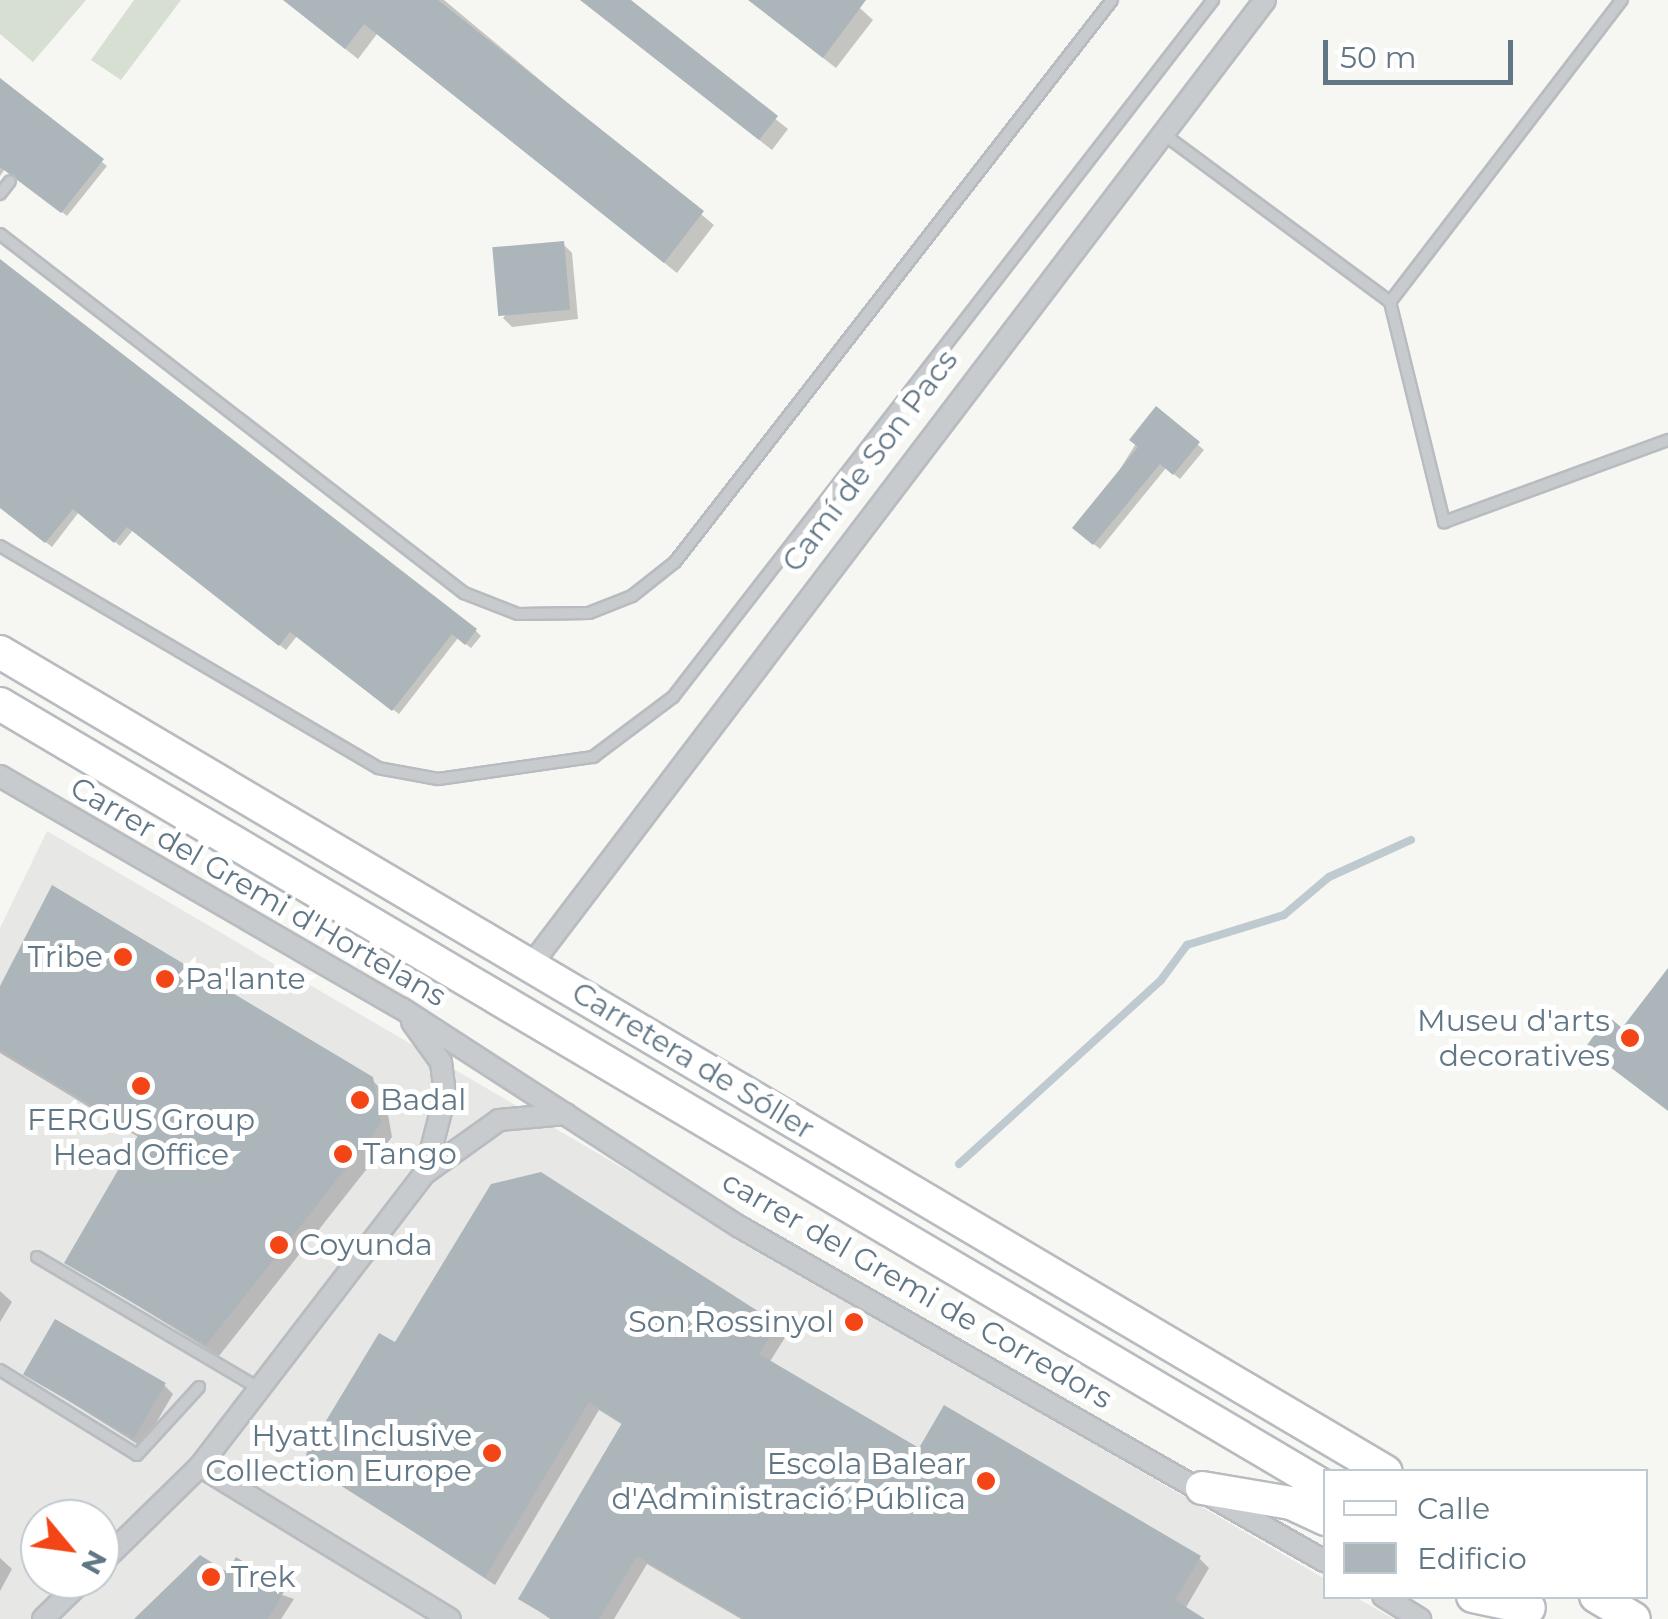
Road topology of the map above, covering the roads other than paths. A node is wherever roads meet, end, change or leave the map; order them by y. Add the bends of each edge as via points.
1 (1112, 0) edge
2 (1213, 0) edge
3 (1265, 0) edge
4 (1622, 0) edge
5 (1162, 132) junction
6 (10, 181) dead end
7 (0, 194) edge
8 (0, 234) edge
9 (1390, 302) junction
10 (1668, 440) edge
11 (0, 546) edge
12 (0, 652) edge
13 (0, 704) edge
14 (0, 776) edge
15 (530, 965) junction
16 (402, 1008) junction
17 (484, 1061) joint
18 (566, 1114) junction
19 (425, 1173) junction
20 (37, 1257) dead end
21 (0, 1370) edge
22 (199, 1387) dead end
23 (261, 1390) junction
24 (200, 1466) junction
25 (1381, 1469) edge
26 (1323, 1486) edge
27 (1202, 1488) junction
28 (1323, 1519) edge
29 (120, 1544) edge
30 (1323, 1560) edge
31 (64, 1599) edge
32 (1388, 1599) edge
33 (1487, 1599) edge
34 (1601, 1599) edge
35 (1528, 1608) edge
36 (1414, 1615) edge
37 (43, 1619) edge
38 (450, 1619) edge
39 (1634, 1619) edge

1 - 8 lane via 674,562 632,596 589,612 518,614 464,594
2 - 11 lane via 673,697 592,757 438,779 378,768
3 - 5 street, Camí de Son Pacs
4 - 9 lane
5 - 9 lane
5 - 15 street, Camí de Son Pacs
6 - 7 lane
9 - 10 lane via 1444,522
12 - 15 main road, Carretera de Sóller
13 - 26 main road, Carretera de Sóller
14 - 16 street, Carrer del Gremi d'Hortelans
15 - 25 main road, Carretera de Sóller
16 - 17 street, Carrer del Gremi d'Hortelans
16 - 19 street via 442,1062 445,1096
17 - 18 street, carrer del Gremi de Corredors
18 - 19 street via 499,1120
18 - 27 street, carrer del Gremi de Corredors via 738,1226
19 - 23 street
20 - 23 lane
21 - 22 lane via 137,1456
23 - 24 street
24 - 29 street
24 - 38 street
27 - 28 main road via 1291,1503
27 - 30 street, carrer del Gremi de Corredors
31 - 37 street
32 - 36 street
33 - 35 main road
34 - 39 main road

